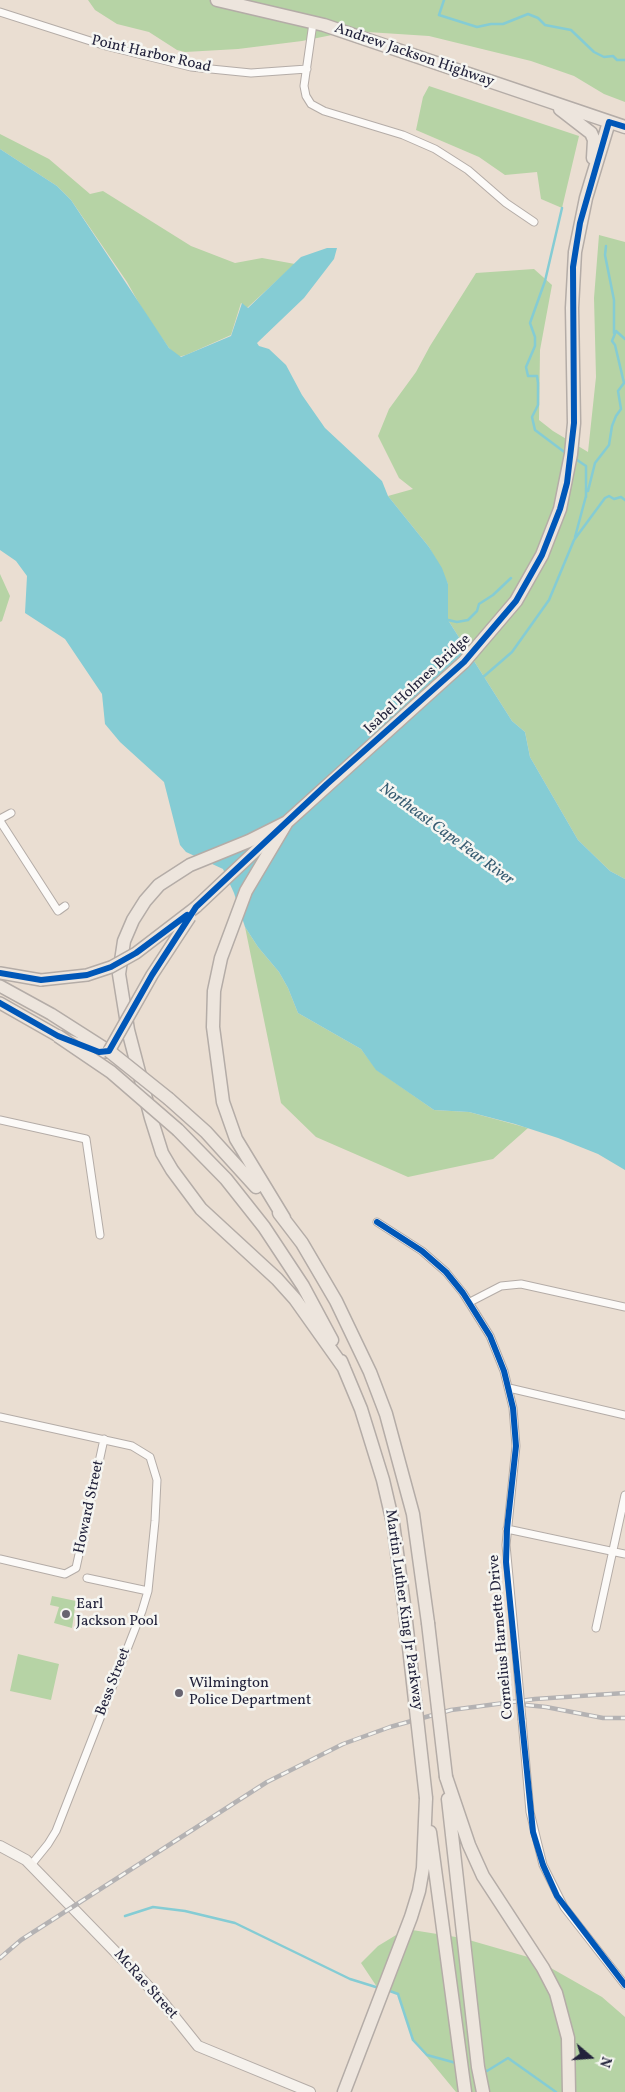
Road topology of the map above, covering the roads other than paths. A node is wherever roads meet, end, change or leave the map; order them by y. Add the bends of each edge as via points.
1 (216, 0) edge
2 (0, 12) edge
3 (313, 23) junction
4 (307, 69) junction
5 (550, 102) junction
6 (609, 122) junction
7 (625, 128) edge
8 (593, 174) junction
9 (534, 222) dead end
10 (11, 813) dead end
11 (0, 820) edge
12 (287, 822) junction
13 (64, 906) dead end
14 (196, 907) junction
15 (0, 973) edge
16 (0, 986) edge
17 (0, 1003) edge
18 (58, 1036) junction
19 (109, 1051) junction
20 (0, 1120) edge
21 (284, 1218) junction
22 (377, 1222) dead end
23 (100, 1235) dead end
24 (470, 1302) junction
25 (625, 1307) edge
26 (344, 1368) junction
27 (509, 1388) junction
28 (625, 1415) edge
29 (0, 1417) edge
30 (104, 1440) junction
31 (625, 1495) edge
32 (507, 1529) junction
33 (613, 1551) junction
34 (625, 1554) edge
35 (0, 1559) edge
36 (86, 1578) dead end
37 (148, 1591) junction
38 (596, 1628) dead end
39 (446, 1777) junction
40 (426, 1798) junction
41 (0, 1846) edge
42 (31, 1865) junction
43 (625, 1985) edge
44 (310, 2092) edge
45 (344, 2092) edge
46 (464, 2092) edge
47 (483, 2092) edge
48 (569, 2092) edge

1 - 3 highway, Andrew Jackson Highway
2 - 4 street, Point Harbor Road via 106,46 192,67 251,73
3 - 4 street
3 - 5 highway, Andrew Jackson Highway
4 - 9 street via 306,96 317,108 403,135 435,149 468,170
5 - 6 highway, Andrew Jackson Highway
5 - 8 highway via 590,133 594,144
6 - 7 highway, Andrew Jackson Highway
6 - 8 highway, Isabel Holmes Bridge
8 - 12 highway, Isabel Holmes Bridge via 573,267 574,423 567,483 542,555 516,601 464,662
10 - 11 street
11 - 13 street via 58,911
12 - 14 main road, Isabel Holmes Bridge
12 - 21 highway via 244,895 221,958 214,992 213,1027 223,1102 236,1139
12 - 26 highway via 190,864 159,885 133,920 124,941 119,974 128,1030 162,1153 201,1209 295,1299
14 - 15 main road, bridge via 136,953 111,967 87,975 41,980
14 - 19 main road, Isabel Holmes Bridge, bridge
16 - 19 main road via 52,1014
17 - 18 main road
18 - 19 main road, bridge via 99,1052
18 - 26 highway, Martin Luther King Jr Parkway, bridge via 111,1072 178,1130 226,1179 264,1227 325,1325
19 - 21 highway, Martin Luther King Jr Parkway, bridge via 206,1132
20 - 23 street via 86,1139
21 - 39 highway, Martin Luther King Jr Parkway, bridge via 336,1300 386,1414 413,1514
22 - 24 street, Cornelius Harnette Drive via 436,1263
24 - 25 street via 500,1286 521,1284
24 - 27 street, Cornelius Harnette Drive via 490,1336
26 - 40 highway, Martin Luther King Jr Parkway, bridge via 361,1409 383,1480 394,1533
27 - 28 street
27 - 32 street, Cornelius Harnette Drive via 516,1446
29 - 30 street, Bess Street
30 - 35 street, Howard Street via 78,1563 71,1572 65,1574
30 - 37 street, Bess Street via 123,1443 146,1453 153,1464 157,1480
31 - 33 street
32 - 33 street
32 - 43 street, Cornelius Harnette Drive, bridge via 506,1562 530,1812 543,1865 564,1907
33 - 34 street
33 - 38 street
36 - 37 street
37 - 42 street, Bess Street via 56,1831
39 - 47 highway, Martin Luther King Jr Parkway
39 - 48 highway via 483,1876 556,1993 568,2038
40 - 45 highway via 423,1868 411,1917
40 - 46 highway, Martin Luther King Jr Parkway
41 - 42 street, McRae Street
42 - 44 street, McRae Street via 144,1982 198,2046

